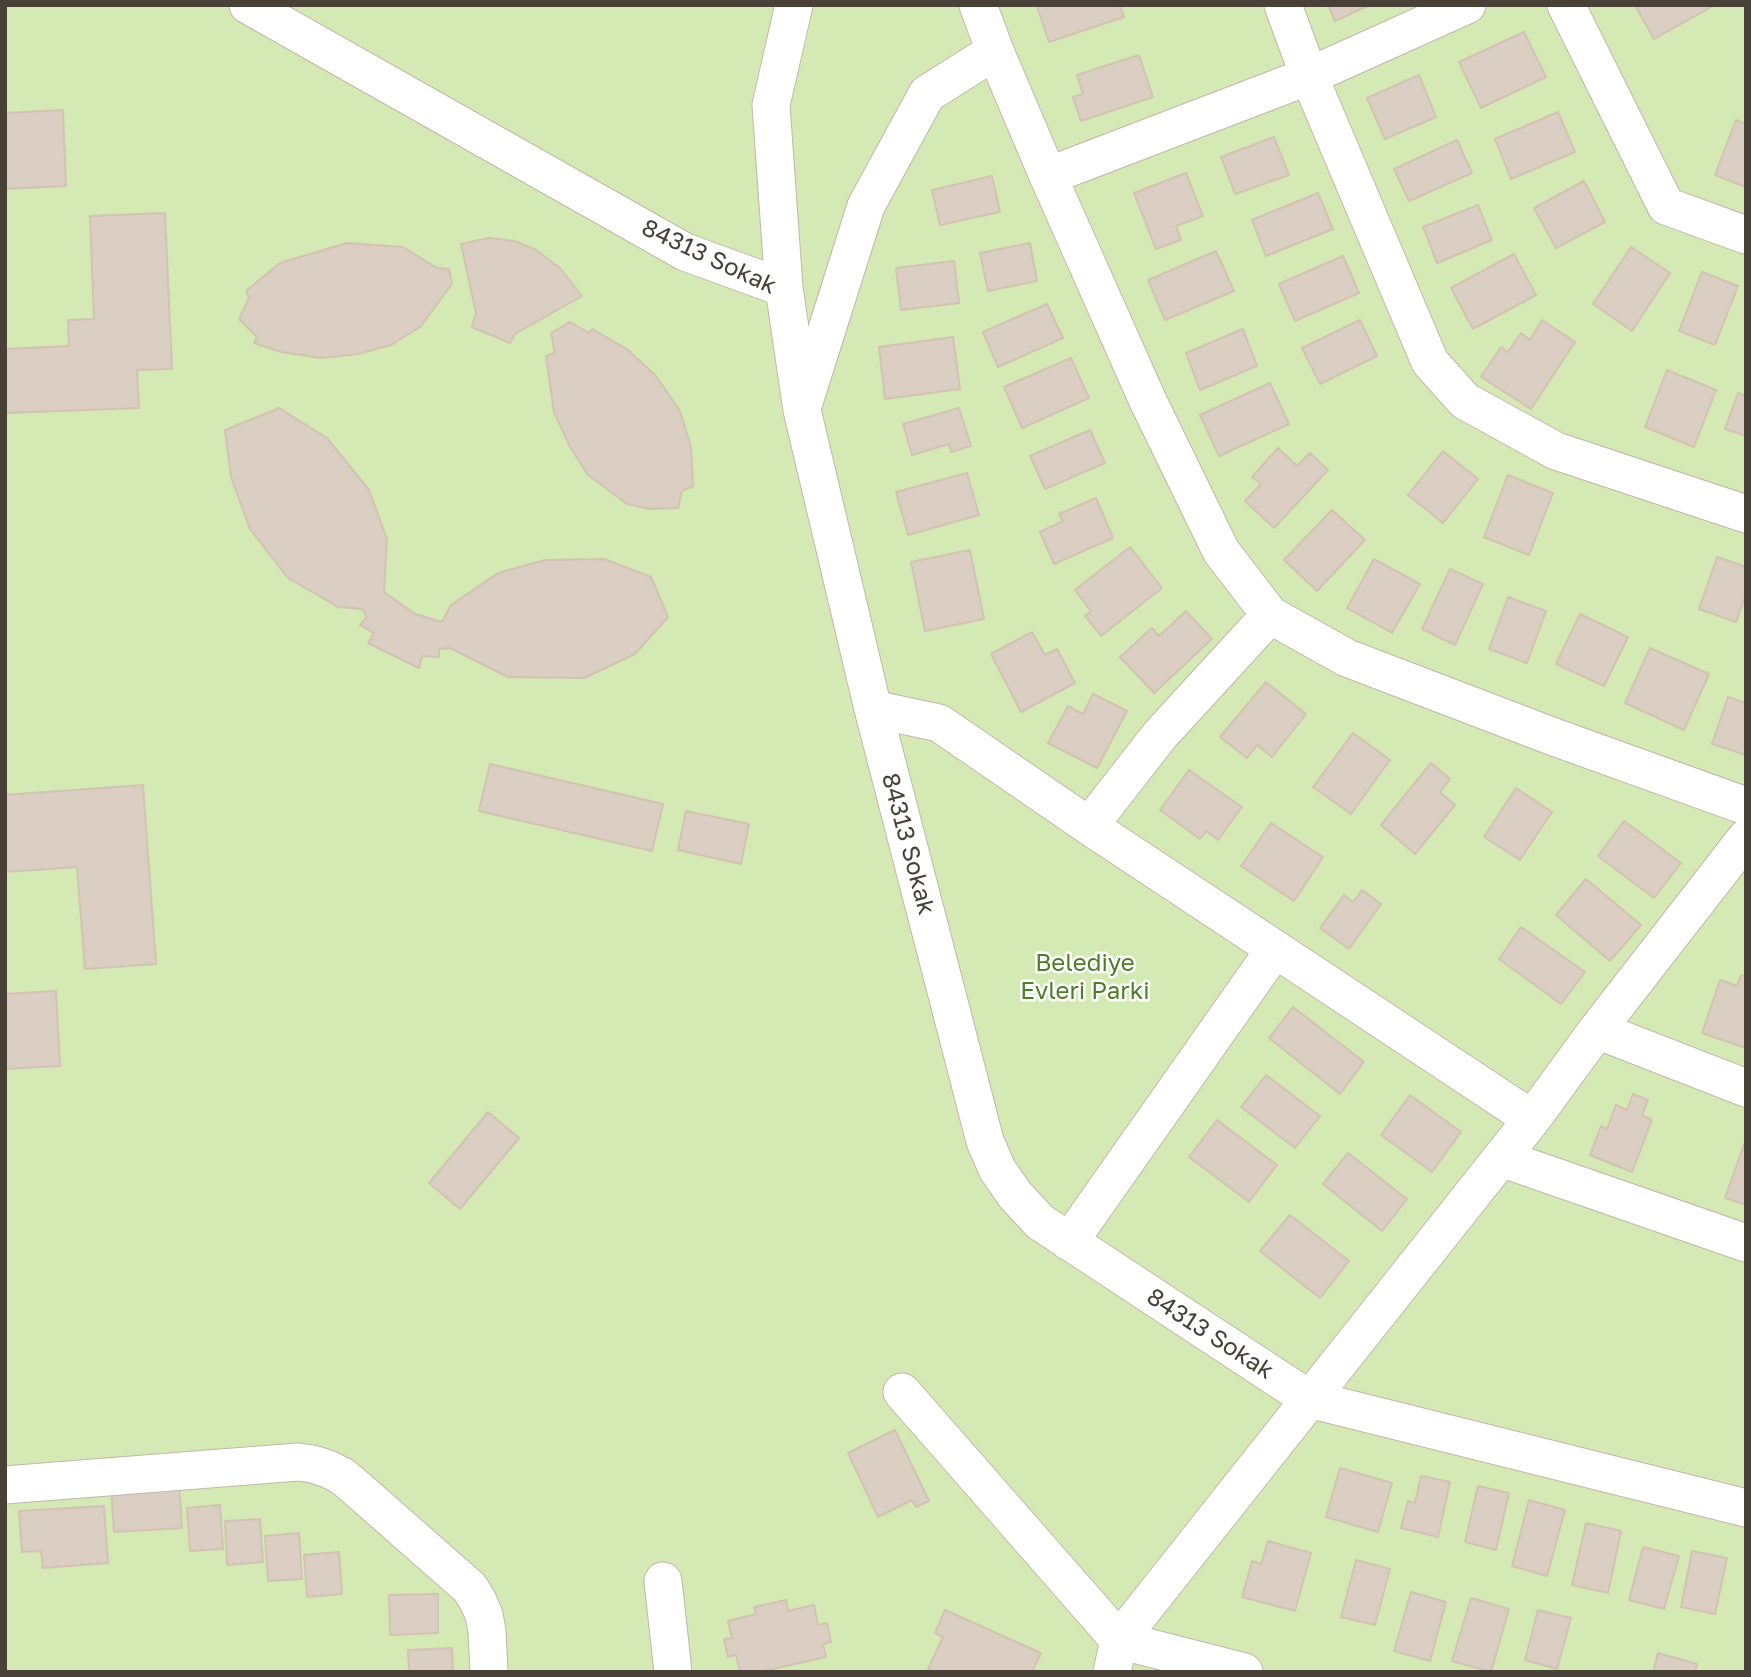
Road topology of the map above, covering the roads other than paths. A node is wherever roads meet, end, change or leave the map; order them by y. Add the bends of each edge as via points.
1 (248, 5) edge
2 (794, 5) edge
3 (978, 5) edge
4 (1283, 5) edge
5 (1468, 5) edge
6 (1566, 5) edge
7 (995, 51) junction
8 (1309, 76) junction
9 (1048, 176) junction
10 (1746, 235) edge
11 (784, 288) junction
12 (802, 410) junction
13 (1746, 514) edge
14 (1270, 615) junction
15 (873, 709) junction
16 (1746, 806) edge
17 (1089, 826) junction
18 (1746, 838) edge
19 (1275, 949) junction
20 (1597, 1030) junction
21 (1746, 1088) edge
22 (1532, 1119) junction
23 (1501, 1158) junction
24 (1069, 1242) junction
25 (1746, 1243) edge
26 (902, 1392) dead end
27 (1309, 1399) junction
28 (5, 1485) edge
29 (1746, 1508) edge
30 (663, 1581) dead end
31 (1115, 1656) edge
32 (489, 1672) edge
33 (673, 1672) edge
34 (1244, 1672) edge

1 - 11 street, 84313 Sokak via 685,252
2 - 11 street via 771,105
3 - 7 street
4 - 8 street
5 - 8 street
6 - 10 street via 1666,206
7 - 9 street
7 - 12 street via 927,94 866,206
8 - 9 street
8 - 13 street via 1430,362 1465,401 1556,451
9 - 14 street via 1221,551
11 - 12 street, 84313 Sokak
12 - 15 street, 84313 Sokak
14 - 16 street via 1348,658
14 - 17 street via 1160,735
15 - 17 street via 940,723
15 - 24 street, 84313 Sokak via 985,1141 1015,1195 1040,1222
17 - 19 street
18 - 20 street
19 - 22 street
19 - 24 street
20 - 21 street
20 - 22 street
22 - 23 street
23 - 25 street
23 - 27 street
24 - 27 street, 84313 Sokak
26 - 31 street
27 - 29 street, 84313 Sokak
27 - 31 street
28 - 32 street via 298,1462 328,1469 354,1486 470,1588 484,1615
30 - 33 street
31 - 34 street

